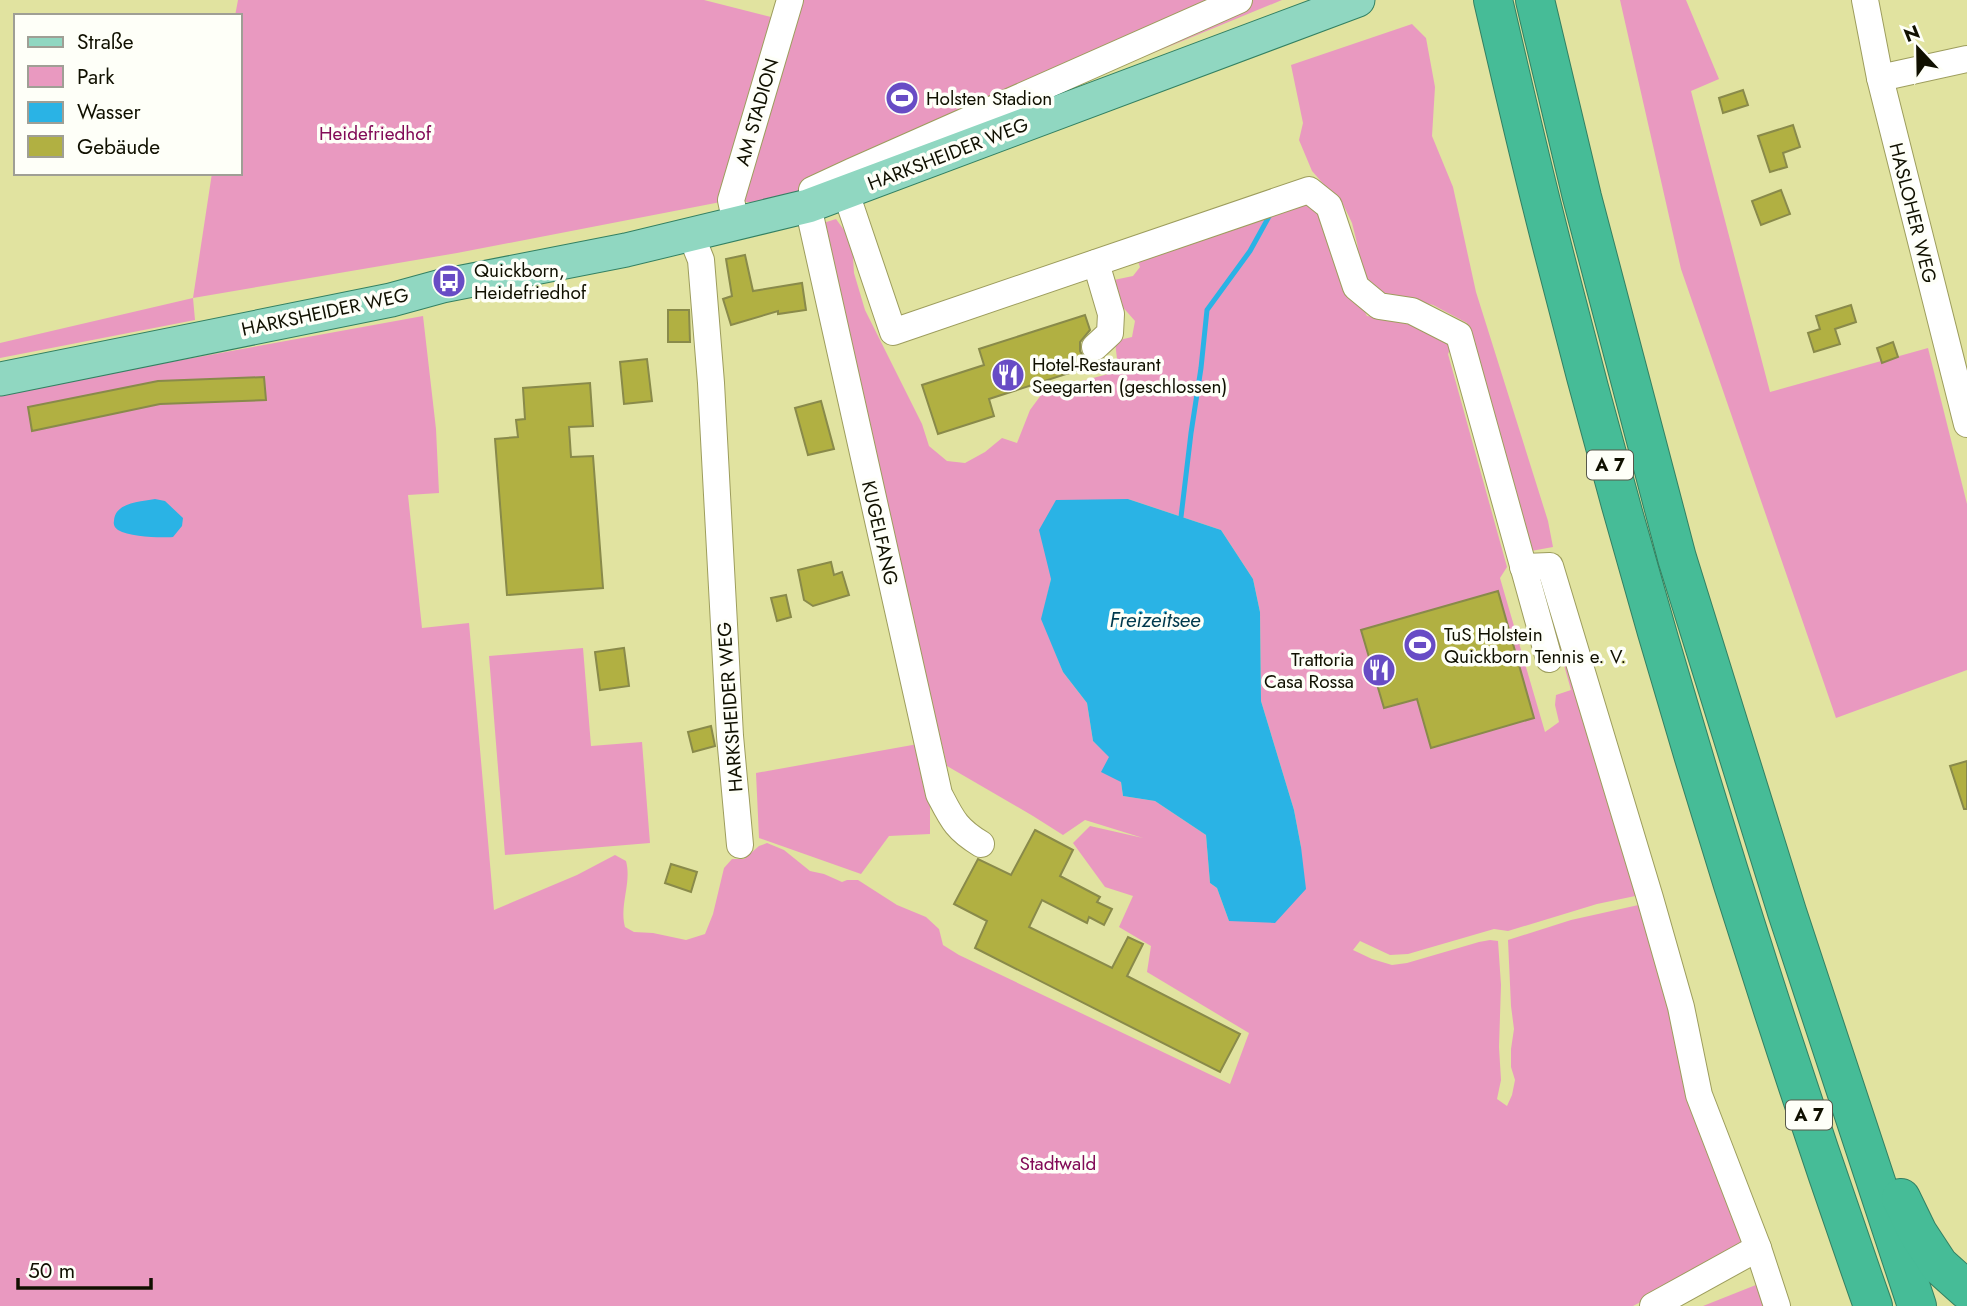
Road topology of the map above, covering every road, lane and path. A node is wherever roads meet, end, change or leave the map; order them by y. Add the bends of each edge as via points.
1 (790, 0) edge
2 (1239, 0) edge
3 (1358, 0) edge
4 (1493, 0) edge
5 (1535, 0) edge
6 (1865, 0) edge
7 (1967, 59) edge
8 (1880, 78) junction
9 (846, 193) junction
10 (808, 206) junction
11 (742, 223) junction
12 (691, 235) junction
13 (1096, 262) junction
14 (1095, 347) dead end
15 (0, 379) edge
16 (1967, 424) edge
17 (1524, 567) junction
18 (1549, 659) dead end
19 (981, 844) dead end
20 (740, 845) dead end
21 (1829, 1043) junction
22 (1758, 1248) junction
23 (1967, 1290) edge
24 (1653, 1306) edge
25 (1777, 1306) edge
26 (1873, 1306) edge
27 (1917, 1306) edge

1 - 11 street, AM STADION via 731,200
2 - 11 street
3 - 9 main road, HARKSHEIDER WEG
4 - 26 highway, A 7 via 1614,479 1685,725 1746,925
5 - 21 highway, A 7 via 1677,558
6 - 8 street, HASLOHER WEG
7 - 8 street
8 - 16 street, HASLOHER WEG
9 - 10 main road, HARKSHEIDER WEG
9 - 13 street via 893,331
10 - 11 main road, HARKSHEIDER WEG
10 - 19 street, KUGELFANG via 939,794 952,820
11 - 12 main road, HARKSHEIDER WEG
12 - 15 main road, HARKSHEIDER WEG
12 - 20 street, HARKSHEIDER WEG via 701,260 711,383
13 - 14 street via 1111,314 1110,333
13 - 17 street via 1309,190 1329,206 1356,287 1379,306 1412,311 1460,335
17 - 18 street
17 - 22 street via 1550,566 1681,1007 1699,1095
21 - 23 highway via 1857,1072 1904,1206 1918,1233 1939,1265
21 - 27 highway, A 7
22 - 24 street
22 - 25 street

